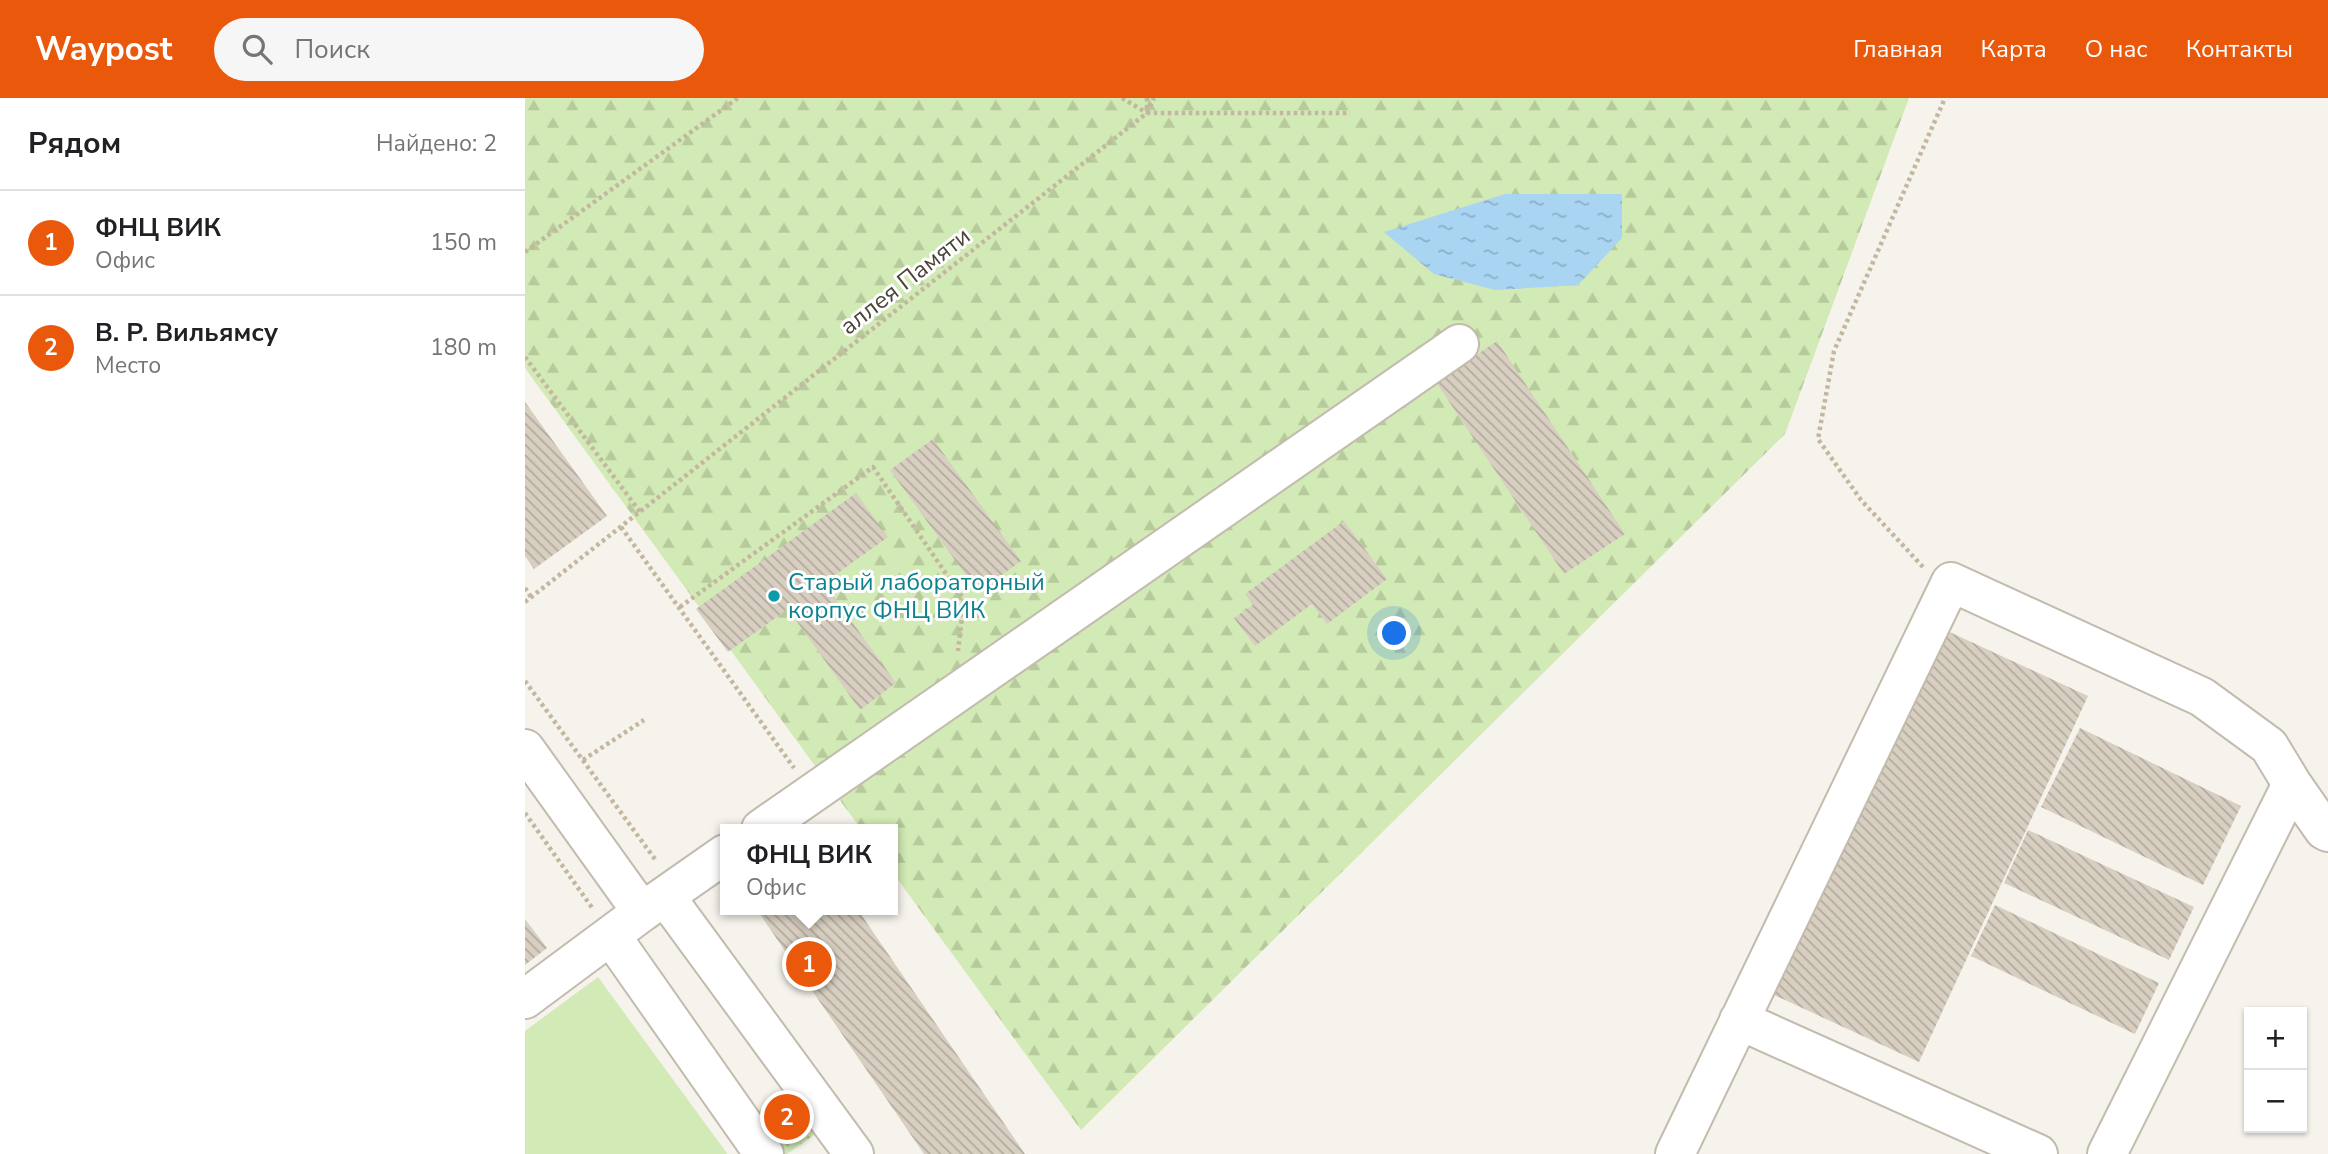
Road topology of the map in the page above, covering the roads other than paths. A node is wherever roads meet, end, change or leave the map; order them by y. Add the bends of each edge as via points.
1 (1459, 344) dead end
2 (525, 749) edge
3 (2292, 784) junction
4 (768, 824) edge
5 (2328, 832) edge
6 (720, 858) edge
7 (661, 899) junction
8 (611, 936) junction
9 (525, 999) edge
10 (1739, 1020) junction
11 (764, 1154) edge
12 (854, 1154) edge
13 (1675, 1154) edge
14 (2038, 1154) edge
15 (2107, 1154) edge

1 - 4 street
2 - 7 street
3 - 5 street
3 - 10 street via 2269,746 2202,697 1951,582
3 - 15 street
6 - 7 street
7 - 8 street
7 - 12 street
8 - 9 street
8 - 11 street
10 - 13 street
10 - 14 street

